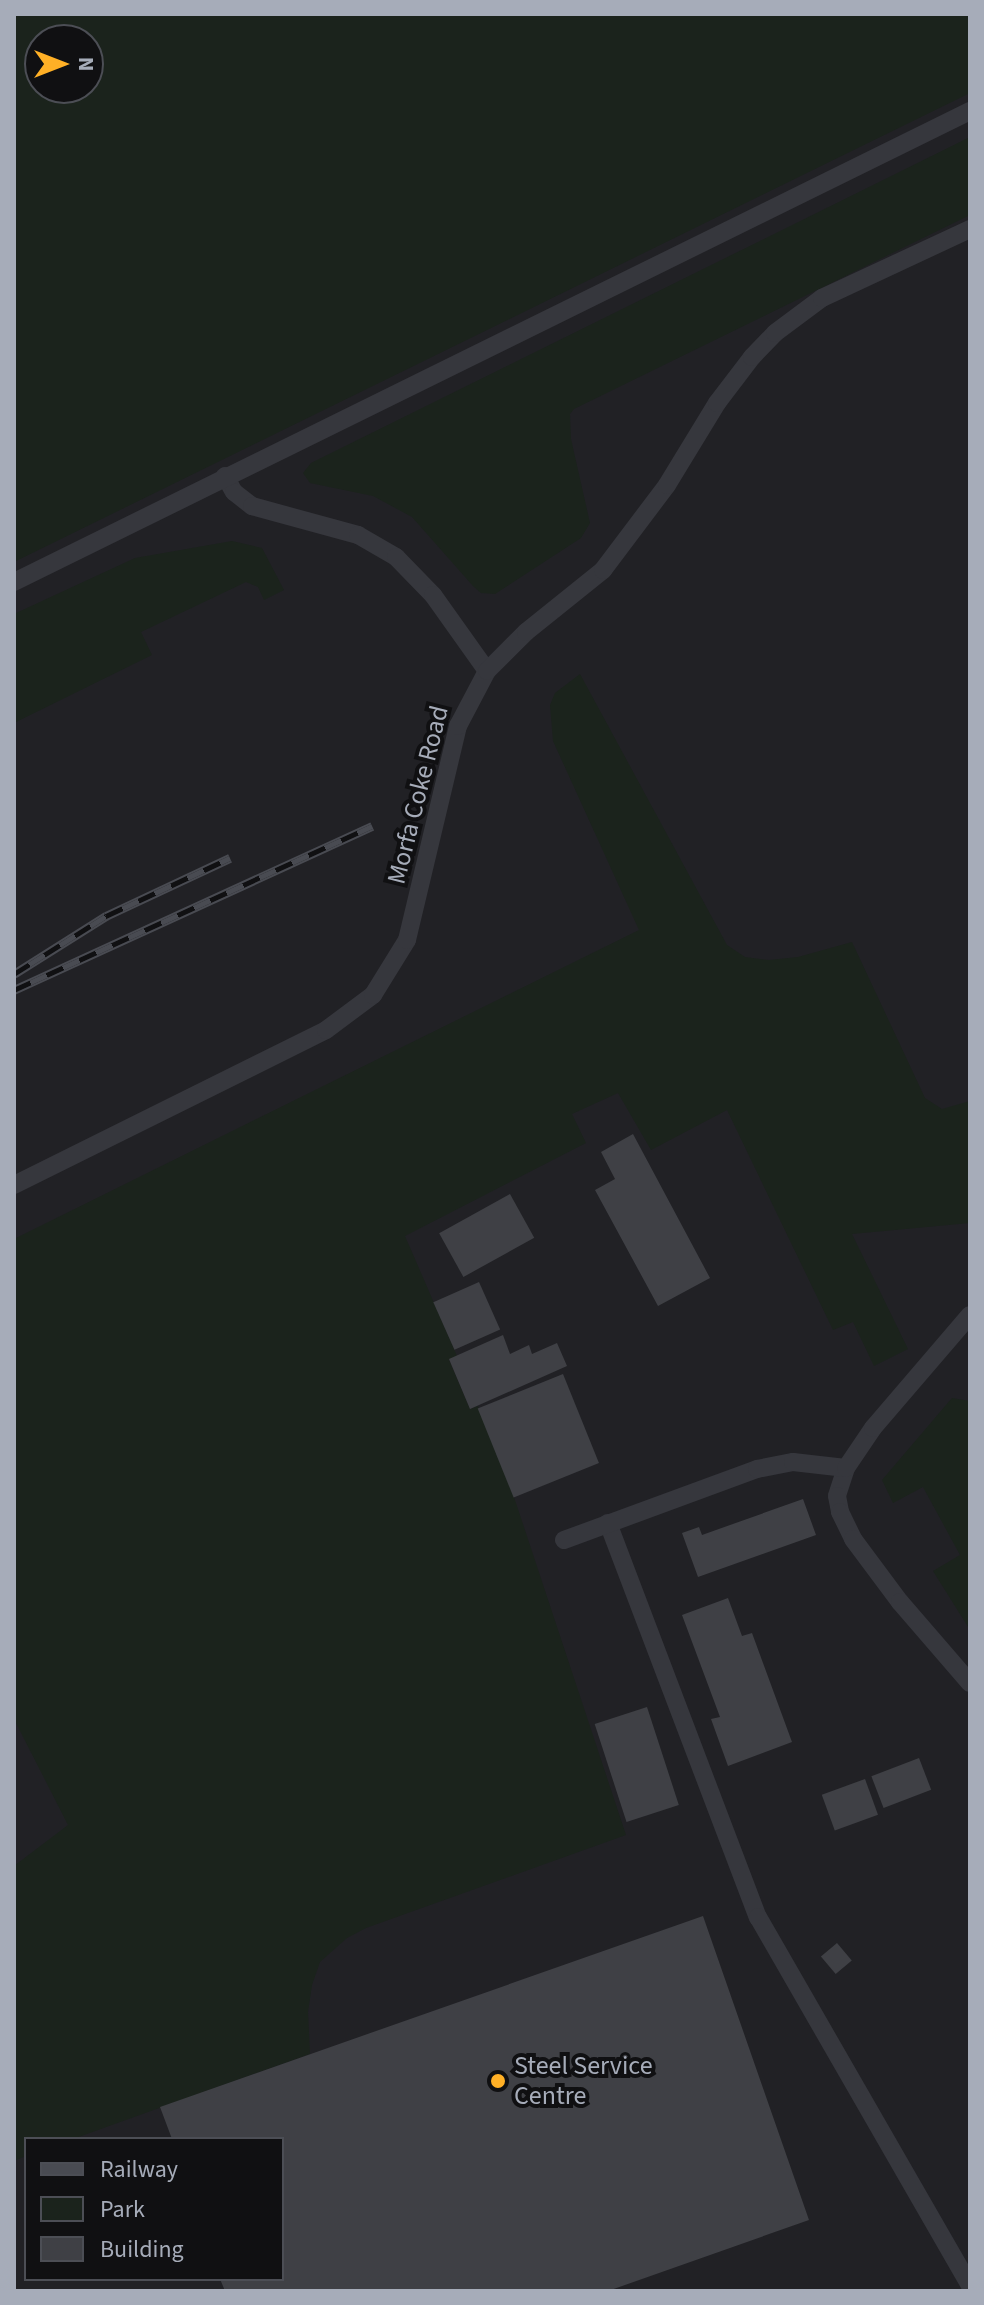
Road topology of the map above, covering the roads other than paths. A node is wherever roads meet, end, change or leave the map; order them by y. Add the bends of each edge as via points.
1 (970, 111) edge
2 (970, 229) edge
3 (225, 476) junction
4 (14, 582) edge
5 (487, 671) junction
6 (14, 1185) edge
7 (970, 1315) edge
8 (846, 1468) junction
9 (608, 1523) junction
10 (564, 1540) dead end
11 (970, 1683) edge
12 (970, 2286) edge

1 - 3 lane
2 - 5 lane, Morfa Coke Road via 822,298 775,333 717,403 667,485 603,570
3 - 4 lane
3 - 5 lane via 234,492 252,506 358,535 396,557 442,606
5 - 6 lane, Morfa Coke Road via 458,726 407,940 373,995 326,1030
7 - 8 lane via 873,1428
8 - 9 lane via 793,1462 757,1469
8 - 11 lane via 837,1496 853,1539
9 - 10 lane
9 - 12 lane via 758,1917

